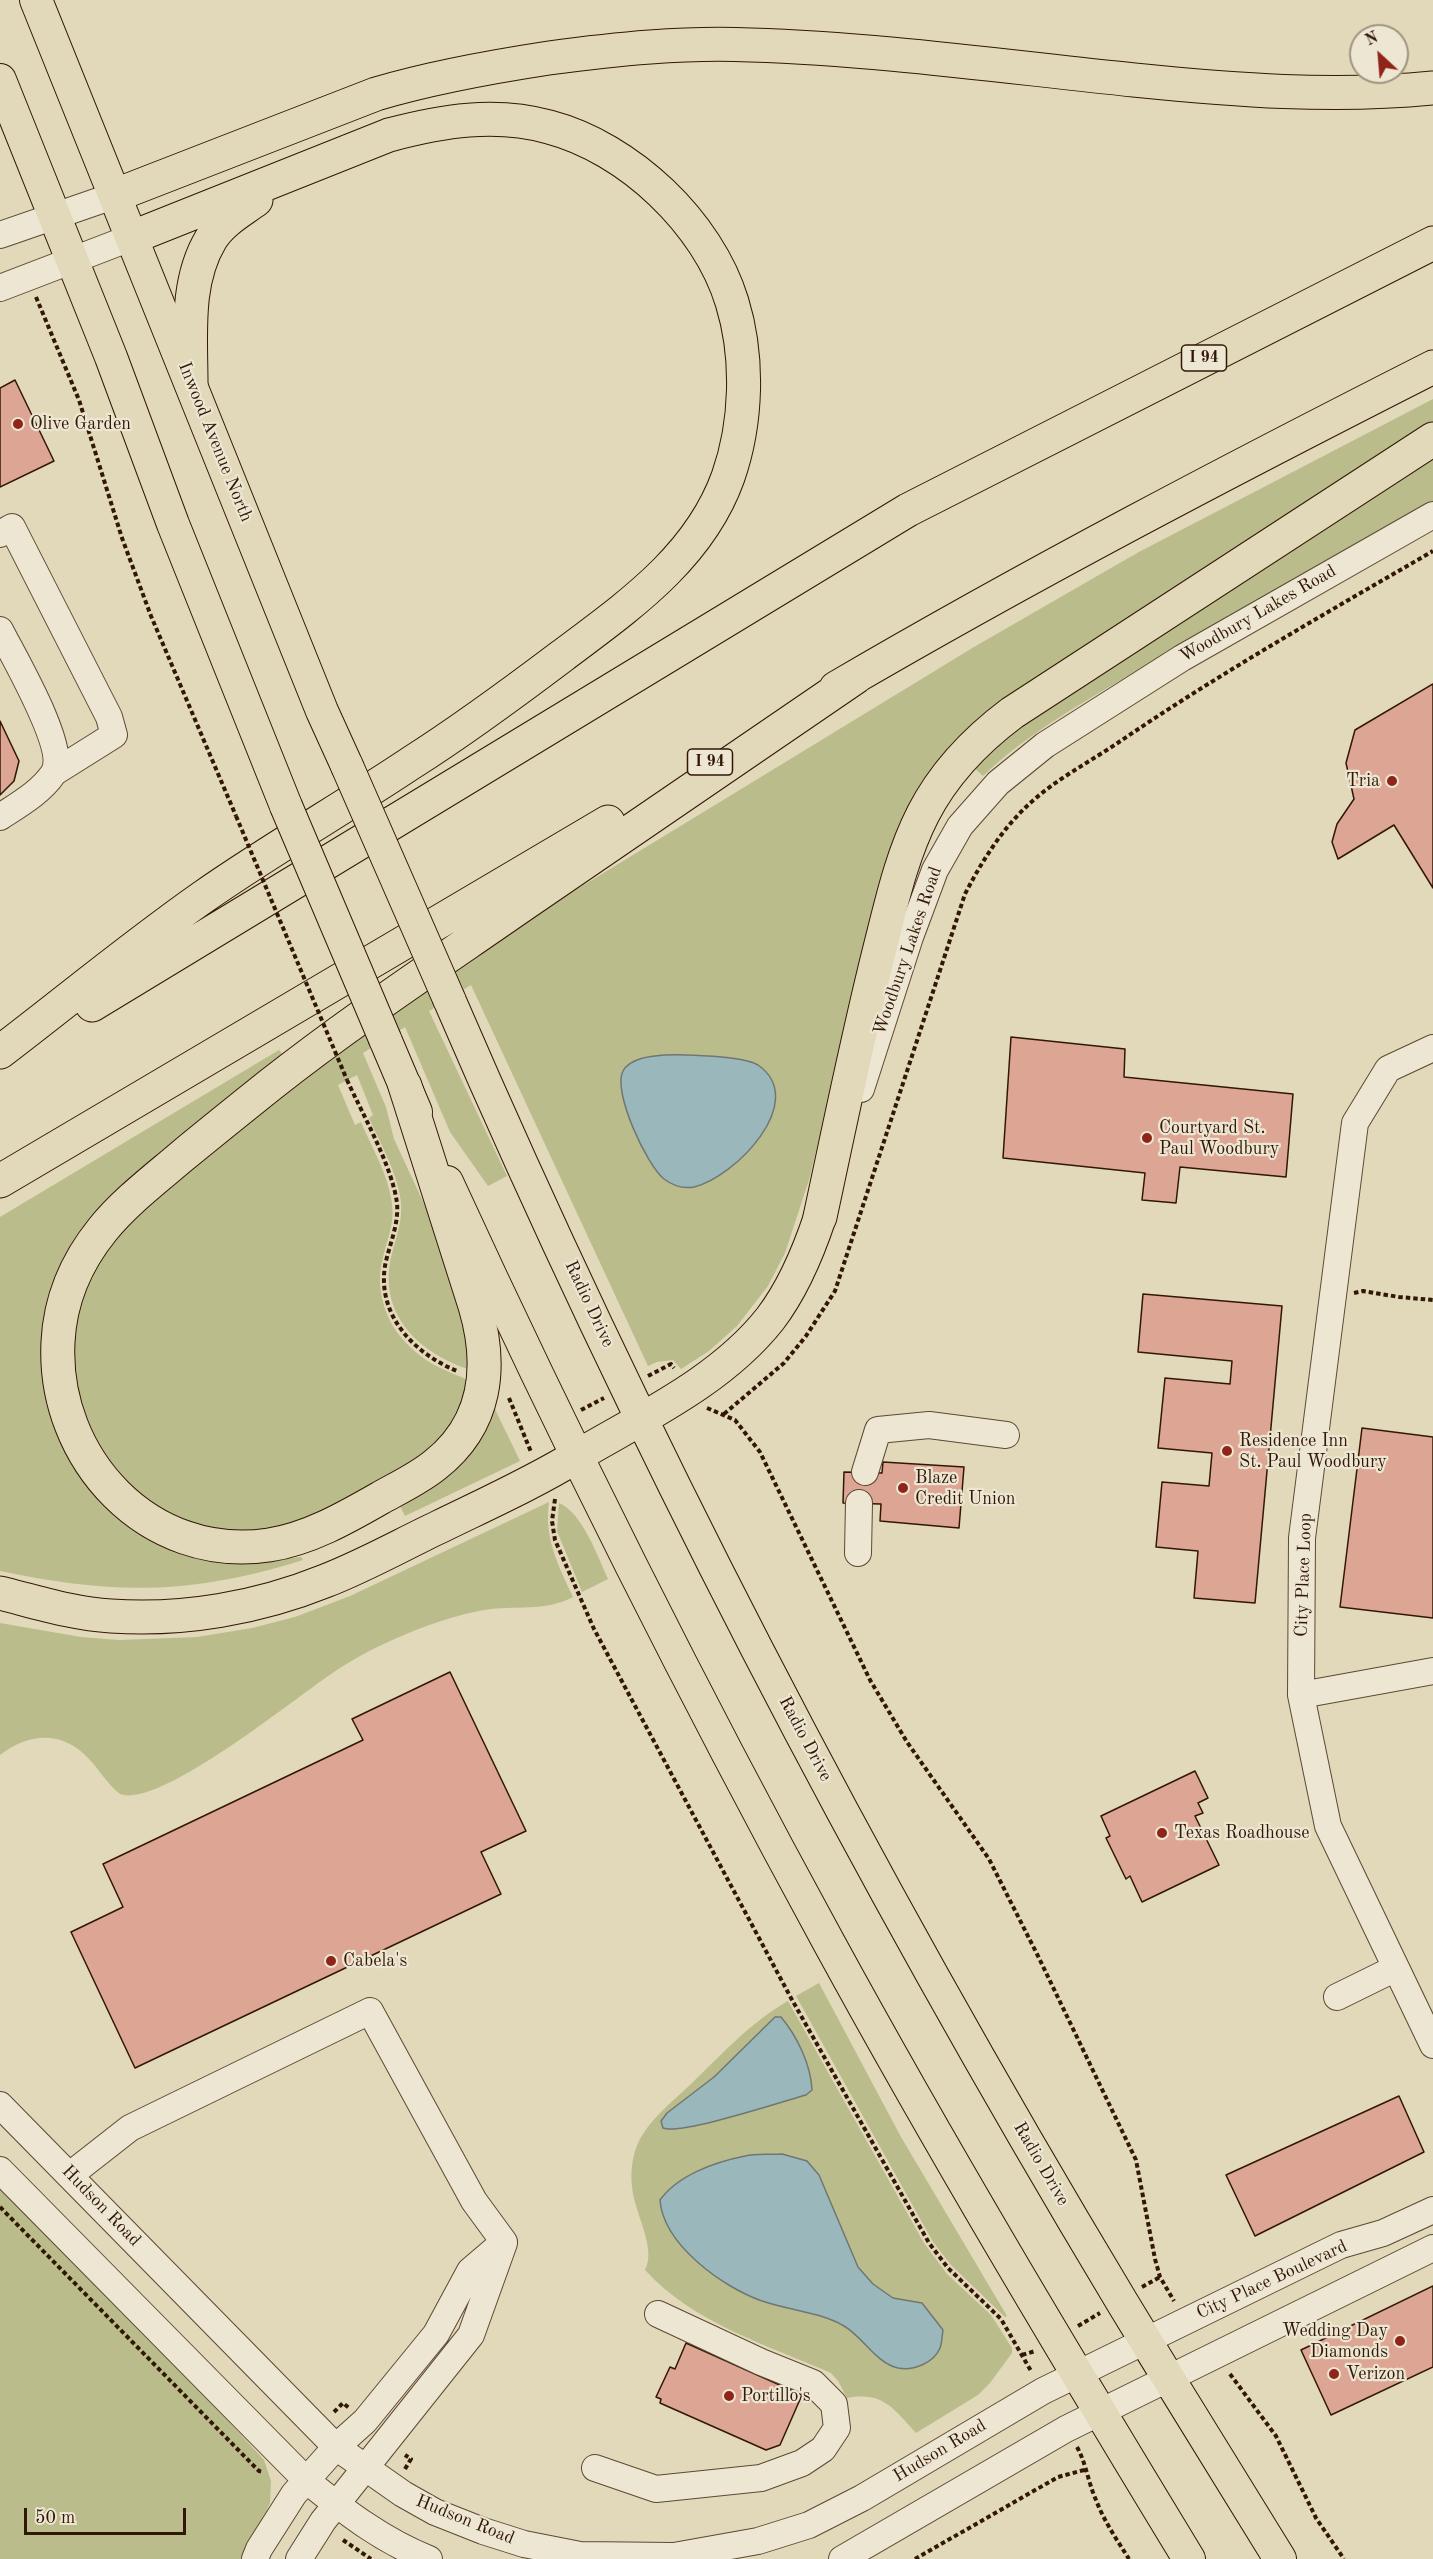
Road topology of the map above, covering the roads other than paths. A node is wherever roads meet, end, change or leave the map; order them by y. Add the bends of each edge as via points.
1 (36, 0) edge
2 (0, 80) edge
3 (1433, 88) edge
4 (299, 171) junction
5 (116, 195) junction
6 (55, 216) junction
7 (0, 235) edge
8 (133, 237) junction
9 (1433, 243) edge
10 (73, 260) junction
11 (0, 288) edge
12 (1433, 367) edge
13 (192, 383) junction
14 (1433, 439) edge
15 (1433, 515) edge
16 (0, 534) edge
17 (0, 630) edge
18 (856, 677) junction
19 (55, 772) junction
20 (0, 817) edge
21 (398, 883) joint
22 (1433, 1048) edge
23 (0, 1052) edge
24 (0, 1060) edge
25 (405, 1086) junction
26 (0, 1181) edge
27 (820, 1217) junction
28 (643, 1417) junction
29 (1006, 1435) dead end
30 (577, 1456) junction
31 (865, 1472) dead end
32 (858, 1503) dead end
33 (858, 1553) dead end
34 (0, 1593) edge
35 (1433, 1671) edge
36 (1302, 1695) junction
37 (1396, 1968) junction
38 (1337, 1997) dead end
39 (1433, 2045) edge
40 (0, 2104) edge
41 (0, 2170) edge
42 (70, 2175) junction
43 (1433, 2210) edge
44 (504, 2242) junction
45 (1433, 2248) edge
46 (658, 2314) dead end
47 (1145, 2340) junction
48 (1077, 2374) junction
49 (1168, 2378) junction
50 (1100, 2412) junction
51 (336, 2447) junction
52 (367, 2468) junction
53 (595, 2468) dead end
54 (306, 2480) junction
55 (336, 2505) junction
56 (255, 2559) edge
57 (298, 2559) edge
58 (429, 2559) edge
59 (842, 2559) edge
60 (1189, 2559) edge
61 (1281, 2559) edge

1 - 5 main road, Inwood Avenue North
2 - 6 main road
3 - 5 highway via 1270,92 850,52 750,45 666,45 523,62 419,81
4 - 8 highway
4 - 13 highway via 231,217 211,237 192,295
4 - 23 highway via 389,135 433,123 478,118 549,127 593,144 632,167 667,198 694,230 732,301 744,378 740,424 728,477 685,553 598,629 414,762 203,897
5 - 6 street
5 - 8 main road, Inwood Avenue North
6 - 7 street
6 - 10 main road
8 - 10 street
8 - 13 main road, Inwood Avenue North
9 - 24 highway, I 94 via 908,510
10 - 11 street
10 - 25 main road, bridge via 286,806
12 - 18 highway, I 94 via 1165,506
13 - 21 main road, Inwood Avenue North, bridge via 322,711
14 - 27 highway via 1023,706 986,734 953,768 923,814 901,867 860,1026
15 - 27 street, Woodbury Lakes Road via 1143,682 1035,752 980,801 953,837 926,892
16 - 19 street via 12,527 109,717 114,735
17 - 19 street via 51,731 57,754
18 - 25 highway via 386,997 209,1134 136,1195 102,1230 85,1254 65,1299 59,1327 62,1397 73,1430 96,1471 118,1497 144,1517 180,1536 217,1545 258,1546 303,1537 419,1477 444,1458 465,1432 475,1414 485,1378 480,1321
18 - 26 highway, I 94
19 - 20 street via 38,791
21 - 28 main road, Radio Drive, bridge
22 - 36 street, City Place Loop via 1388,1069 1355,1123 1302,1538
25 - 30 main road
27 - 28 main road, Woodbury Lakes Road via 798,1273 767,1323 709,1375
28 - 30 main road, Woodbury Lakes Road
28 - 47 main road, Radio Drive via 865,1851
29 - 31 street via 929,1425 878,1430
30 - 34 highway via 543,1477 333,1578 236,1607 162,1617 112,1616
30 - 48 main road via 694,1690 828,1942
32 - 33 street
35 - 36 street
36 - 37 street, City Place Loop via 1328,1826
37 - 38 street
37 - 39 street, City Place Loop
40 - 42 street, Hudson Road
41 - 54 street
42 - 44 street via 130,2128 370,2011 474,2200
42 - 51 street, Hudson Road
43 - 47 street, City Place Boulevard via 1383,2233 1341,2245
44 - 51 street via 470,2271 436,2334 365,2421
44 - 52 street via 471,2335
45 - 49 street
46 - 53 street via 813,2384 834,2404 837,2428 823,2449 802,2463 761,2478 656,2489
47 - 48 street, Hudson Road
47 - 49 main road, Radio Drive
48 - 50 main road
48 - 52 street, Hudson Road via 809,2525 758,2541 674,2556 580,2555 524,2544 435,2512
49 - 50 street
49 - 61 main road, Radio Drive
50 - 59 street
50 - 60 main road
51 - 52 street, Hudson Road
51 - 54 street
52 - 55 street
54 - 55 street
54 - 56 street
55 - 57 street
55 - 58 street via 376,2533

